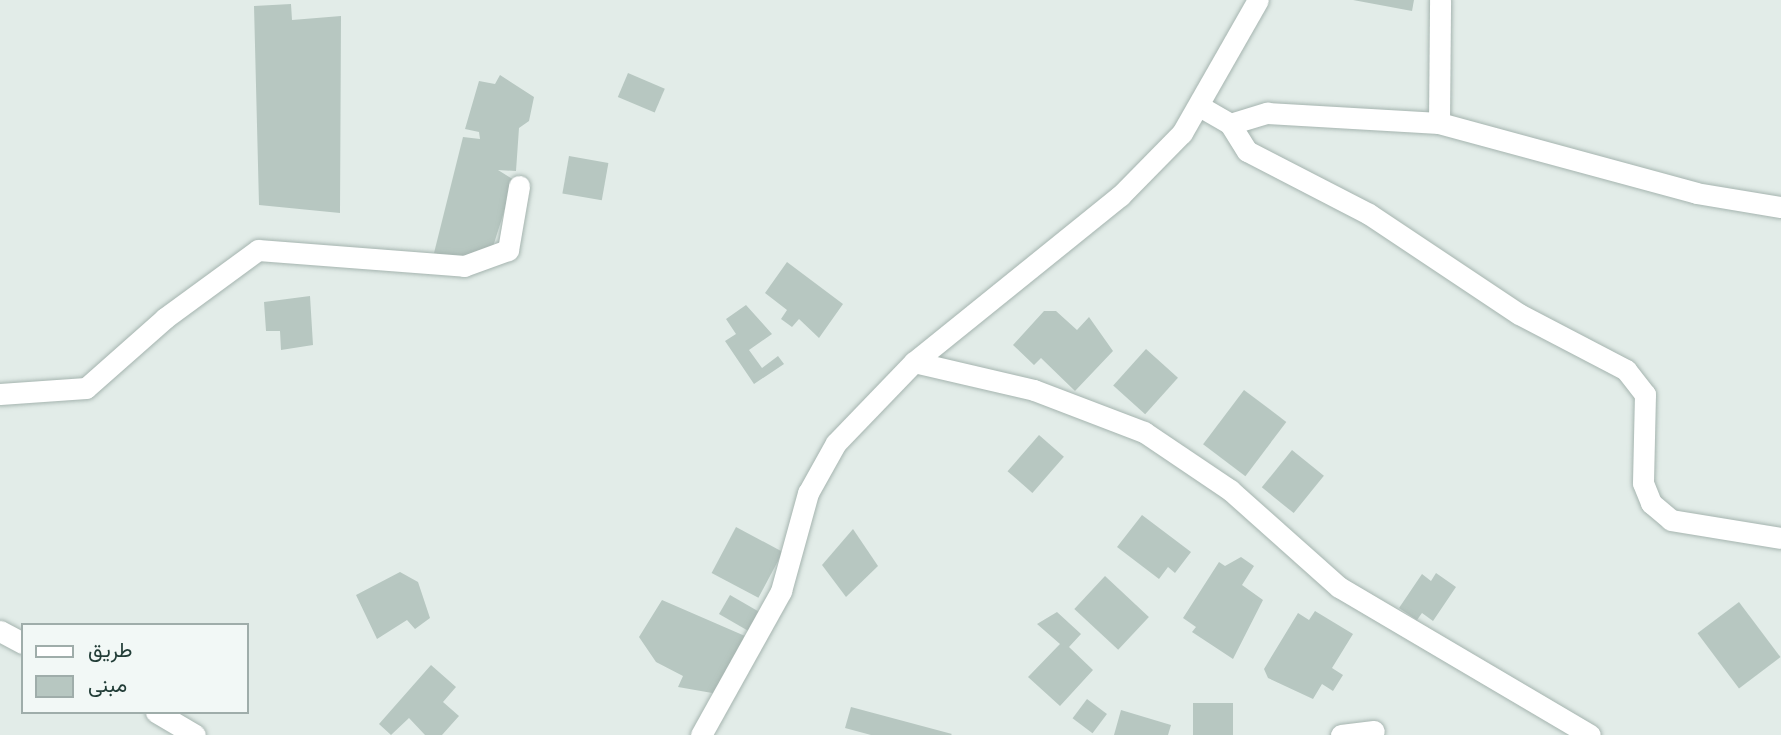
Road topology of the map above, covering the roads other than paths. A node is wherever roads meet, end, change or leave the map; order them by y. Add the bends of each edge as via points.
1 (1258, 0) edge
2 (1440, 0) edge
3 (1201, 107) junction
4 (1439, 123) junction
5 (1230, 124) junction
6 (519, 186) dead end
7 (1781, 207) edge
8 (914, 362) junction
9 (0, 394) edge
10 (1781, 538) edge
11 (0, 631) edge
12 (21, 642) edge
13 (159, 714) edge
14 (1374, 731) dead end
15 (195, 735) edge
16 (702, 735) edge
17 (1341, 735) edge
18 (1590, 735) edge

1 - 3 street
2 - 4 street
3 - 5 street
3 - 8 street via 1120,196
4 - 5 street via 1267,113
4 - 7 street via 1696,193
5 - 10 street via 1247,151 1369,214 1519,314 1626,370 1645,394 1643,483 1651,503 1671,520
6 - 9 street via 508,250 464,266 258,250 165,318 86,388
8 - 16 street via 836,443 808,493 781,591
8 - 18 street via 1024,387 1144,432 1230,490 1339,587
11 - 12 street
13 - 15 street
14 - 17 street

